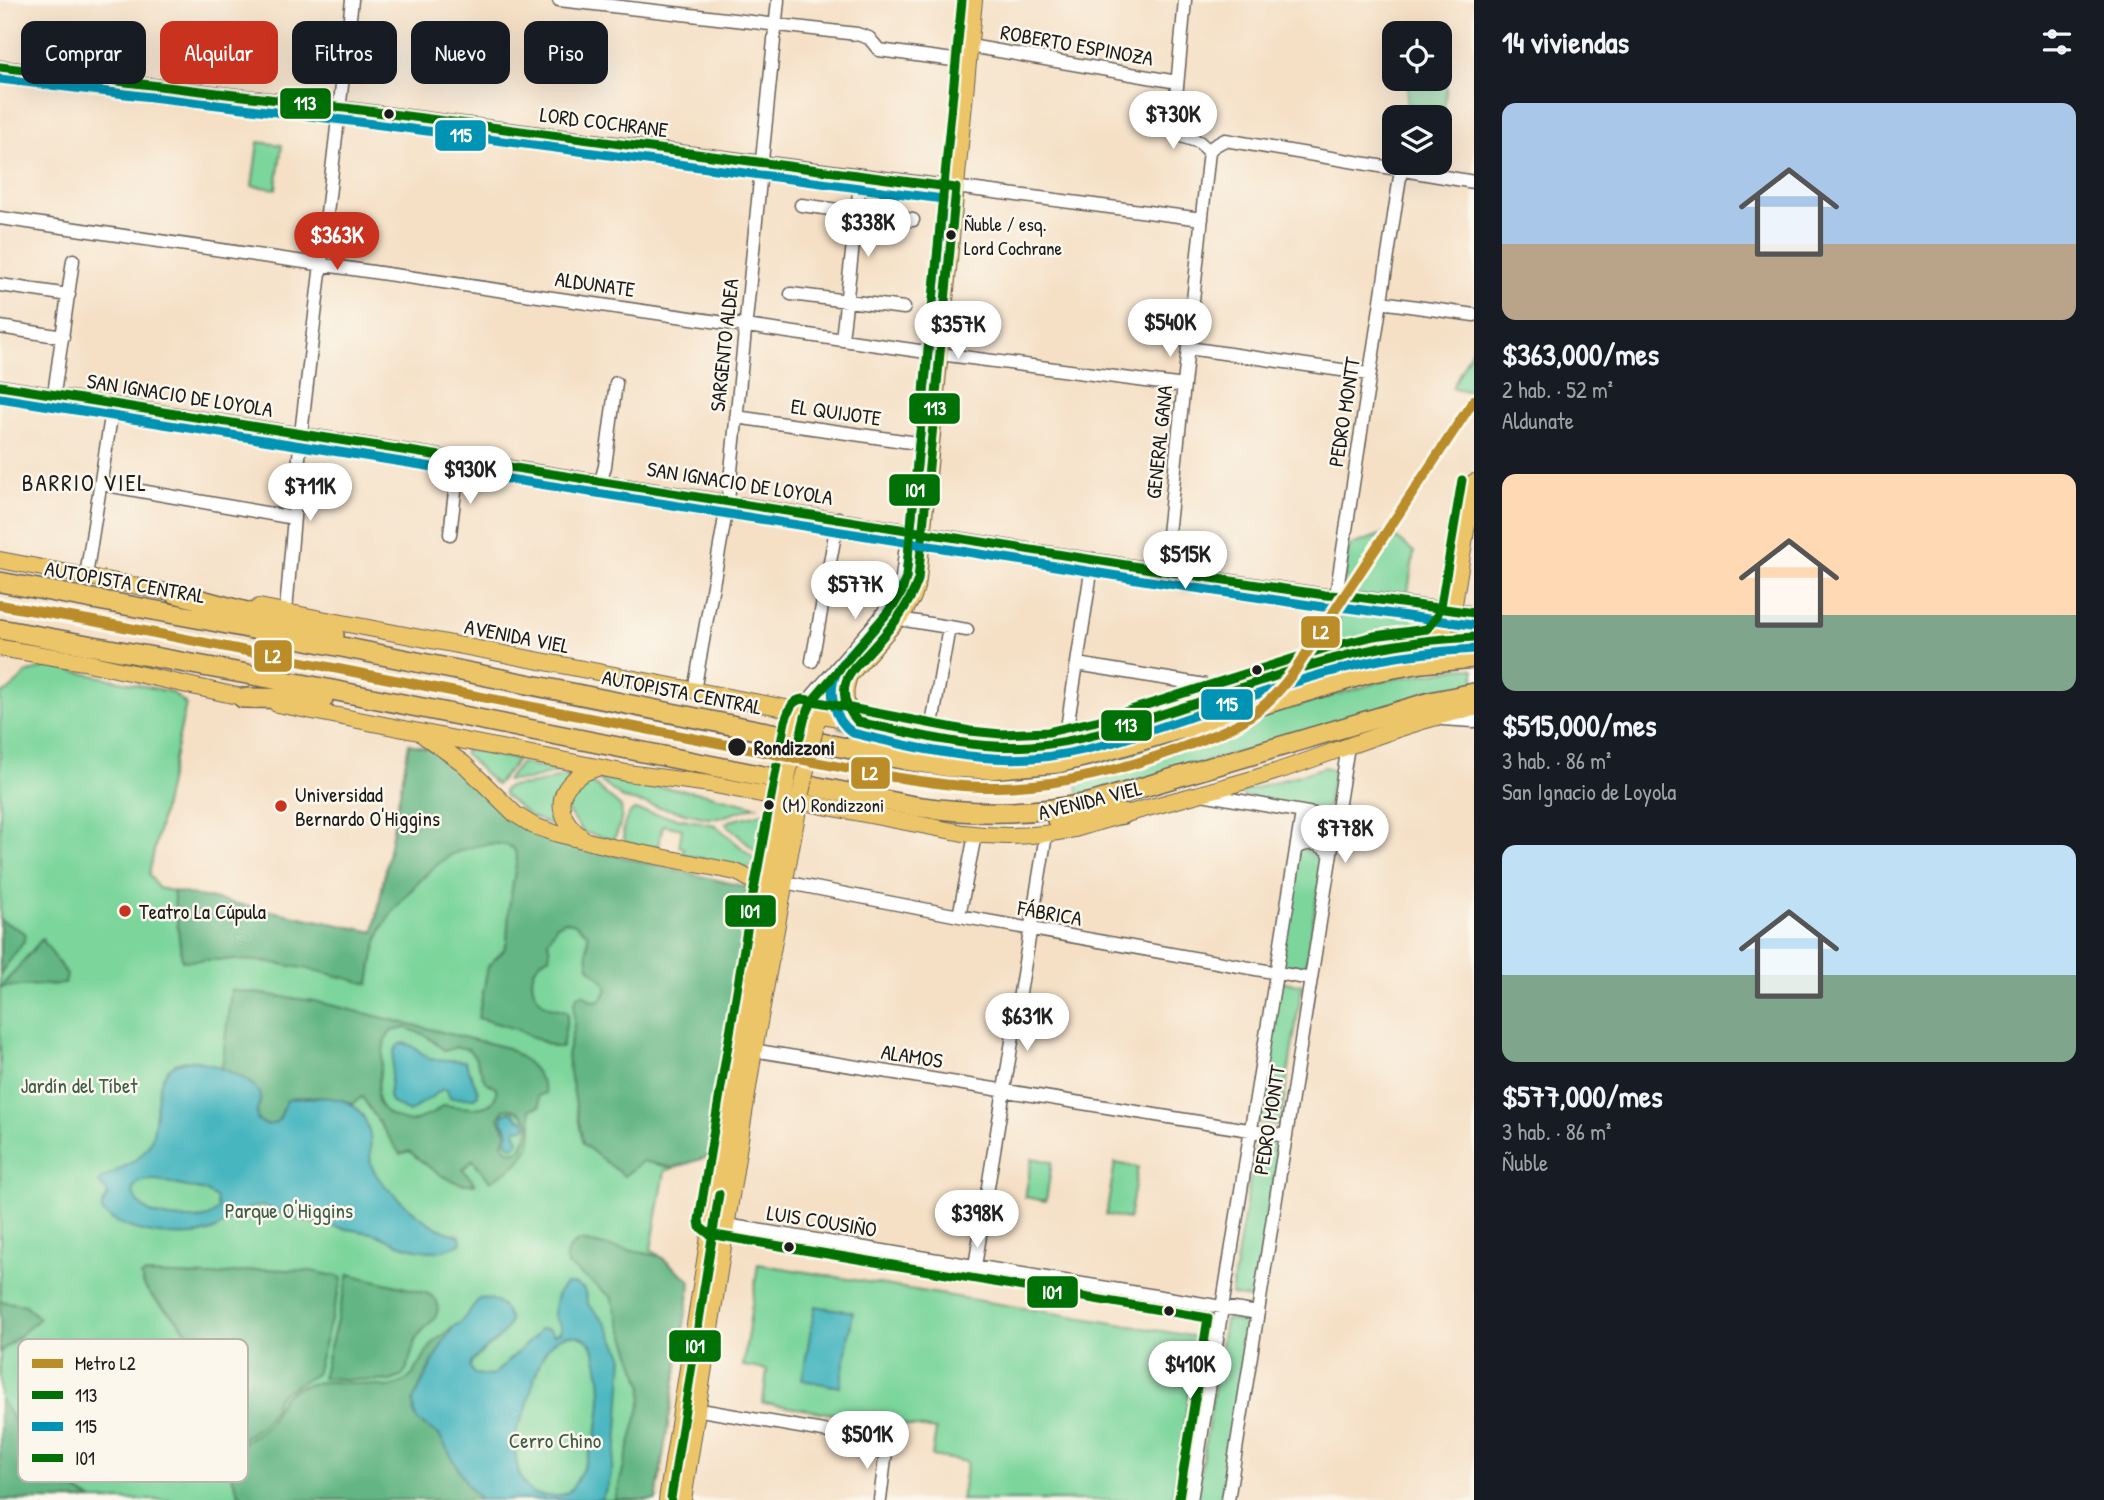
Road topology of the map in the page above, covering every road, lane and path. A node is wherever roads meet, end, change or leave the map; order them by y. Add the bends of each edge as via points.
1 (352, 0) edge
2 (559, 0) edge
3 (778, 0) edge
4 (974, 0) edge
5 (1185, 0) edge
6 (775, 24) junction
7 (969, 54) junction
8 (0, 67) edge
9 (1177, 82) junction
10 (341, 107) junction
11 (1209, 151) junction
12 (762, 162) junction
13 (1382, 167) edge
14 (860, 175) junction
15 (1400, 175) edge
16 (1431, 175) edge
17 (1474, 182) edge
18 (956, 188) junction
19 (801, 205) dead end
20 (856, 213) junction
21 (0, 218) edge
22 (1202, 219) junction
23 (913, 220) dead end
24 (74, 260) dead end
25 (322, 263) junction
26 (0, 285) edge
27 (791, 294) dead end
28 (69, 295) junction
29 (846, 300) junction
30 (1381, 302) junction
31 (904, 307) dead end
32 (1474, 315) edge
33 (746, 325) junction
34 (0, 327) edge
35 (63, 337) junction
36 (842, 339) junction
37 (1188, 348) junction
38 (940, 354) junction
39 (1370, 374) junction
40 (616, 383) dead end
41 (0, 386) edge
42 (1184, 386) junction
43 (54, 394) junction
44 (113, 404) junction
45 (736, 417) junction
46 (301, 434) junction
47 (931, 445) junction
48 (459, 458) junction
49 (601, 481) junction
50 (1474, 482) edge
51 (101, 484) junction
52 (728, 501) junction
53 (294, 518) junction
54 (838, 518) junction
55 (915, 530) junction
56 (450, 534) dead end
57 (1093, 559) junction
58 (0, 560) edge
59 (1164, 571) junction
60 (86, 576) junction
61 (0, 582) edge
62 (175, 593) junction
63 (1336, 595) junction
64 (1453, 610) junction
65 (286, 611) junction
66 (1474, 613) edge
67 (899, 619) junction
68 (949, 627) junction
69 (0, 629) edge
70 (967, 630) dead end
71 (1474, 637) edge
72 (1434, 639) junction
73 (0, 648) edge
74 (1474, 658) edge
75 (812, 661) dead end
76 (1326, 661) junction
77 (408, 662) junction
78 (1077, 664) junction
79 (849, 676) junction
80 (1205, 685) dead end
81 (694, 691) junction
82 (1474, 693) edge
83 (243, 698) junction
84 (383, 701) junction
85 (1474, 708) edge
86 (800, 718) junction
87 (1434, 718) junction
88 (1474, 721) edge
89 (817, 722) junction
90 (858, 722) junction
91 (419, 732) junction
92 (930, 736) junction
93 (1065, 741) junction
94 (1348, 746) junction
95 (599, 767) junction
96 (1198, 793) junction
97 (792, 796) junction
98 (976, 813) junction
99 (1301, 813) junction
100 (1123, 814) junction
101 (1336, 818) junction
102 (975, 835) junction
103 (1046, 835) junction
104 (588, 841) junction
105 (1296, 849) junction
106 (1330, 854) junction
107 (772, 856) junction
108 (736, 872) junction
109 (784, 882) junction
110 (764, 902) junction
111 (959, 916) junction
112 (1030, 929) junction
113 (1276, 972) junction
114 (1311, 979) junction
115 (746, 1049) junction
116 (1004, 1090) junction
117 (1250, 1130) junction
118 (1286, 1136) junction
119 (719, 1224) junction
120 (975, 1266) junction
121 (1222, 1308) junction
122 (1258, 1314) junction
123 (689, 1408) junction
124 (667, 1500) edge
125 (683, 1500) edge
126 (880, 1500) edge
127 (1191, 1500) edge
128 (1228, 1500) edge

1 - 10 street
2 - 6 street, ROBERTO ESPINOZA
3 - 6 street, SARGENTO ALDEA
4 - 7 main road
5 - 9 street
6 - 7 street, ROBERTO ESPINOZA via 861,35 883,51
6 - 12 street, SARGENTO ALDEA
7 - 9 street, ROBERTO ESPINOZA
7 - 18 main road
8 - 10 street, LORD COCHRANE
9 - 11 street via 1175,134 1199,142
10 - 12 street, LORD COCHRANE
10 - 25 street
11 - 13 street via 1225,140
11 - 22 street, GENERAL GANA
12 - 14 street, LORD COCHRANE
12 - 33 street, SARGENTO ALDEA
14 - 18 street, LORD COCHRANE
14 - 20 street
15 - 30 street, PEDRO MONTT
16 - 17 street
18 - 22 street, LORD COCHRANE
18 - 38 main road
19 - 20 street
20 - 23 street
20 - 29 street
21 - 25 street, ALDUNATE
22 - 37 street, GENERAL GANA
24 - 28 street
25 - 33 street, ALDUNATE
25 - 46 street
26 - 28 street
27 - 29 street
28 - 35 street
29 - 31 street
29 - 36 street
30 - 32 street
30 - 39 street, PEDRO MONTT
33 - 36 street, ALDUNATE
33 - 45 street, SARGENTO ALDEA
34 - 35 street
35 - 43 street
36 - 38 street, ALDUNATE
37 - 39 street
37 - 42 street, GENERAL GANA
38 - 42 street, ALDUNATE
38 - 47 main road
39 - 63 street, PEDRO MONTT
40 - 49 street
41 - 43 street, SAN IGNACIO DE LOYOLA
42 - 59 street, GENERAL GANA
43 - 44 street, SAN IGNACIO DE LOYOLA
44 - 46 street, SAN IGNACIO DE LOYOLA
44 - 51 street
45 - 47 street, EL QUIJOTE
45 - 52 street, SARGENTO ALDEA
46 - 48 street, SAN IGNACIO DE LOYOLA
46 - 53 street
47 - 55 main road
48 - 49 street, SAN IGNACIO DE LOYOLA
48 - 56 street
49 - 52 street, SAN IGNACIO DE LOYOLA
50 - 64 main road
51 - 53 street
51 - 60 street
52 - 54 street, SAN IGNACIO DE LOYOLA
52 - 81 street, SARGENTO ALDEA
53 - 65 street
54 - 55 street, SAN IGNACIO DE LOYOLA
54 - 75 street
55 - 57 street, SAN IGNACIO DE LOYOLA
55 - 67 main road via 918,580
55 - 86 street via 897,592
57 - 59 street, SAN IGNACIO DE LOYOLA
57 - 78 street
58 - 60 main road, AVENIDA VIEL
59 - 63 street, SAN IGNACIO DE LOYOLA
60 - 62 main road, AVENIDA VIEL
61 - 77 highway, AUTOPISTA CENTRAL
62 - 65 main road, AVENIDA VIEL
62 - 77 highway via 331,634
63 - 64 street, SAN IGNACIO DE LOYOLA
63 - 76 street, PEDRO MONTT
64 - 66 street, SAN IGNACIO DE LOYOLA
64 - 72 main road
65 - 81 main road, AVENIDA VIEL
67 - 68 street
67 - 79 main road
68 - 70 street
68 - 92 street
69 - 84 highway
71 - 72 main road, AVENIDA VIEL
72 - 76 main road, AVENIDA VIEL
73 - 83 main road, AVENIDA VIEL
74 - 77 highway, AUTOPISTA CENTRAL via 1361,675 1079,759 990,769 906,760
76 - 93 main road, AVENIDA VIEL
78 - 80 street
78 - 93 street
79 - 89 main road via 828,700
79 - 90 main road via 846,704
81 - 86 main road, AVENIDA VIEL
82 - 98 highway via 1093,802 1047,810
83 - 84 highway
83 - 91 main road, AVENIDA VIEL
84 - 98 highway via 914,806
85 - 87 main road, AVENIDA VIEL
86 - 89 main road, AVENIDA VIEL
86 - 97 main road, bridge
87 - 88 street
87 - 94 main road, AVENIDA VIEL
89 - 90 main road, AVENIDA VIEL
89 - 97 main road, bridge
90 - 92 main road, AVENIDA VIEL
91 - 95 main road, AVENIDA VIEL
91 - 104 main road via 463,763 524,821 544,831
92 - 93 main road, AVENIDA VIEL via 1001,746
94 - 96 main road, AVENIDA VIEL
94 - 101 street, PEDRO MONTT
95 - 97 main road, AVENIDA VIEL
95 - 104 main road via 572,782 562,803 567,823
96 - 99 street, AVENIDA VIEL
96 - 100 main road, AVENIDA VIEL
97 - 102 main road, AVENIDA VIEL
97 - 107 main road
97 - 109 main road
98 - 100 highway via 1051,820
99 - 101 street, AVENIDA VIEL
99 - 105 street, PEDRO MONTT
100 - 103 main road, AVENIDA VIEL
101 - 106 street, PEDRO MONTT
102 - 103 main road, AVENIDA VIEL
102 - 111 street
103 - 112 street
104 - 108 main road
105 - 106 street via 1313,843
105 - 113 street, PEDRO MONTT
106 - 114 street, PEDRO MONTT
107 - 108 main road via 756,869
107 - 110 main road
108 - 110 main road via 757,885
109 - 111 street, FÁBRICA
109 - 115 main road
110 - 115 main road
111 - 112 street, FÁBRICA
112 - 113 street, FÁBRICA
112 - 116 street
113 - 114 street, FÁBRICA
113 - 117 street, PEDRO MONTT
114 - 118 street, PEDRO MONTT
115 - 116 street, ALAMOS
115 - 119 main road
116 - 117 street, ALAMOS
116 - 120 street
117 - 118 street, ALAMOS
117 - 121 street, PEDRO MONTT
118 - 122 street, PEDRO MONTT
119 - 120 street, LUIS COUSIÑO
119 - 123 main road
120 - 121 street, LUIS COUSIÑO
121 - 122 street, LUIS COUSIÑO
121 - 127 street, PEDRO MONTT
122 - 128 street, PEDRO MONTT
123 - 124 main road
123 - 125 main road
123 - 126 street via 887,1441

